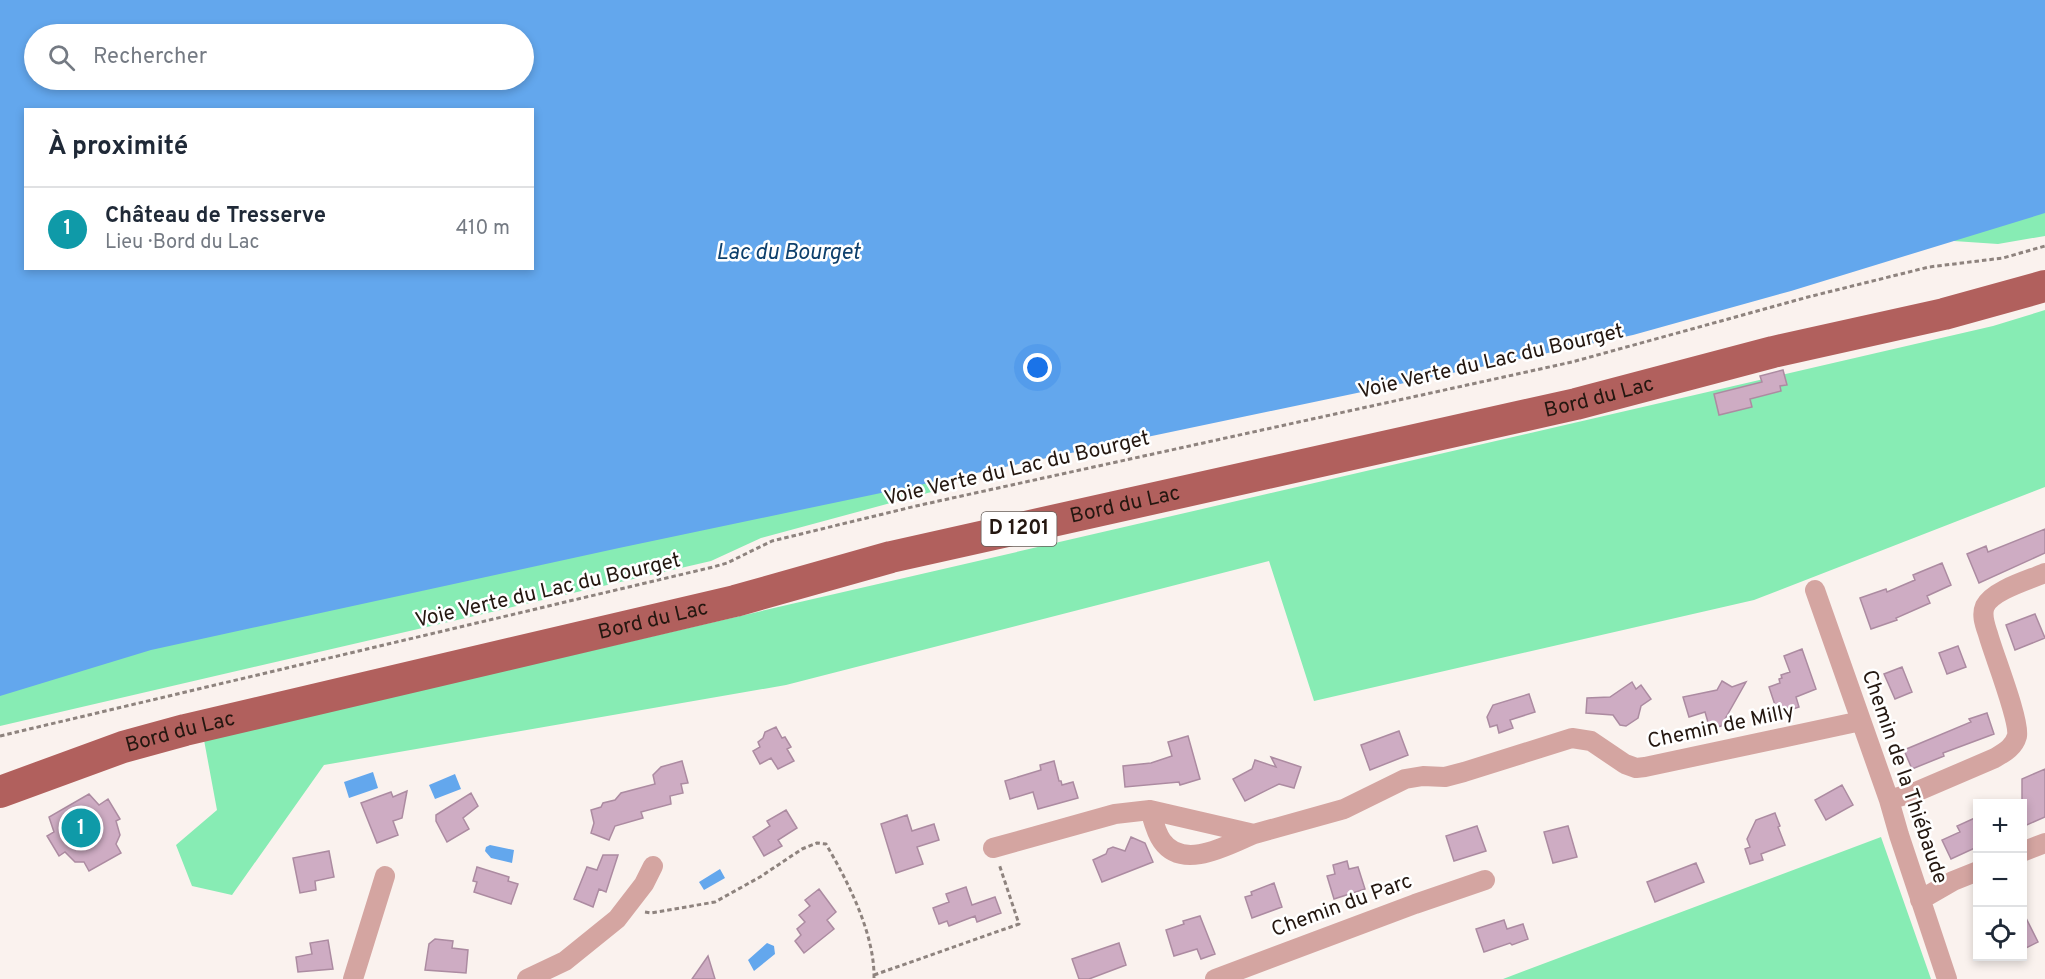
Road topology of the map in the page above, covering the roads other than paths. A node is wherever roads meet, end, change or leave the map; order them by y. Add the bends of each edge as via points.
1 (2045, 266) edge
2 (2045, 286) edge
3 (2045, 573) edge
4 (1815, 590) dead end
5 (1861, 721) junction
6 (0, 770) edge
7 (0, 792) edge
8 (1889, 800) junction
9 (1150, 810) junction
10 (1254, 834) junction
11 (2045, 843) edge
12 (993, 848) road end
13 (2027, 850) edge
14 (653, 866) dead end
15 (1973, 873) edge
16 (385, 876) dead end
17 (1485, 880) dead end
18 (1920, 900) junction
19 (353, 979) edge
20 (527, 979) edge
21 (1215, 979) edge
22 (1947, 979) edge

1 - 6 main road, Bord du Lac / D 1201 via 1579,382 873,543 703,589 125,726
2 - 7 main road, Bord du Lac / D 1201 via 1576,404 891,557 735,601 185,729
3 - 8 street via 1992,598 1983,615 2017,726 2014,743 1995,758
4 - 5 street, Chemin de la Thiébaude
5 - 8 street, Chemin de la Thiébaude
5 - 10 street, Chemin de Milly via 1636,768 1591,741 1572,738 1445,777 1405,779 1344,808
8 - 18 street, Chemin de la Thiébaude
9 - 10 street, Chemin de Milly
9 - 10 street, Chemin de Milly via 1161,839 1168,848 1184,856
9 - 12 street, Chemin de Milly via 1115,814
11 - 13 street
14 - 20 street via 626,910 565,961
15 - 18 street
16 - 19 street
17 - 21 street, Chemin du Parc
18 - 22 street, Chemin de la Thiébaude

